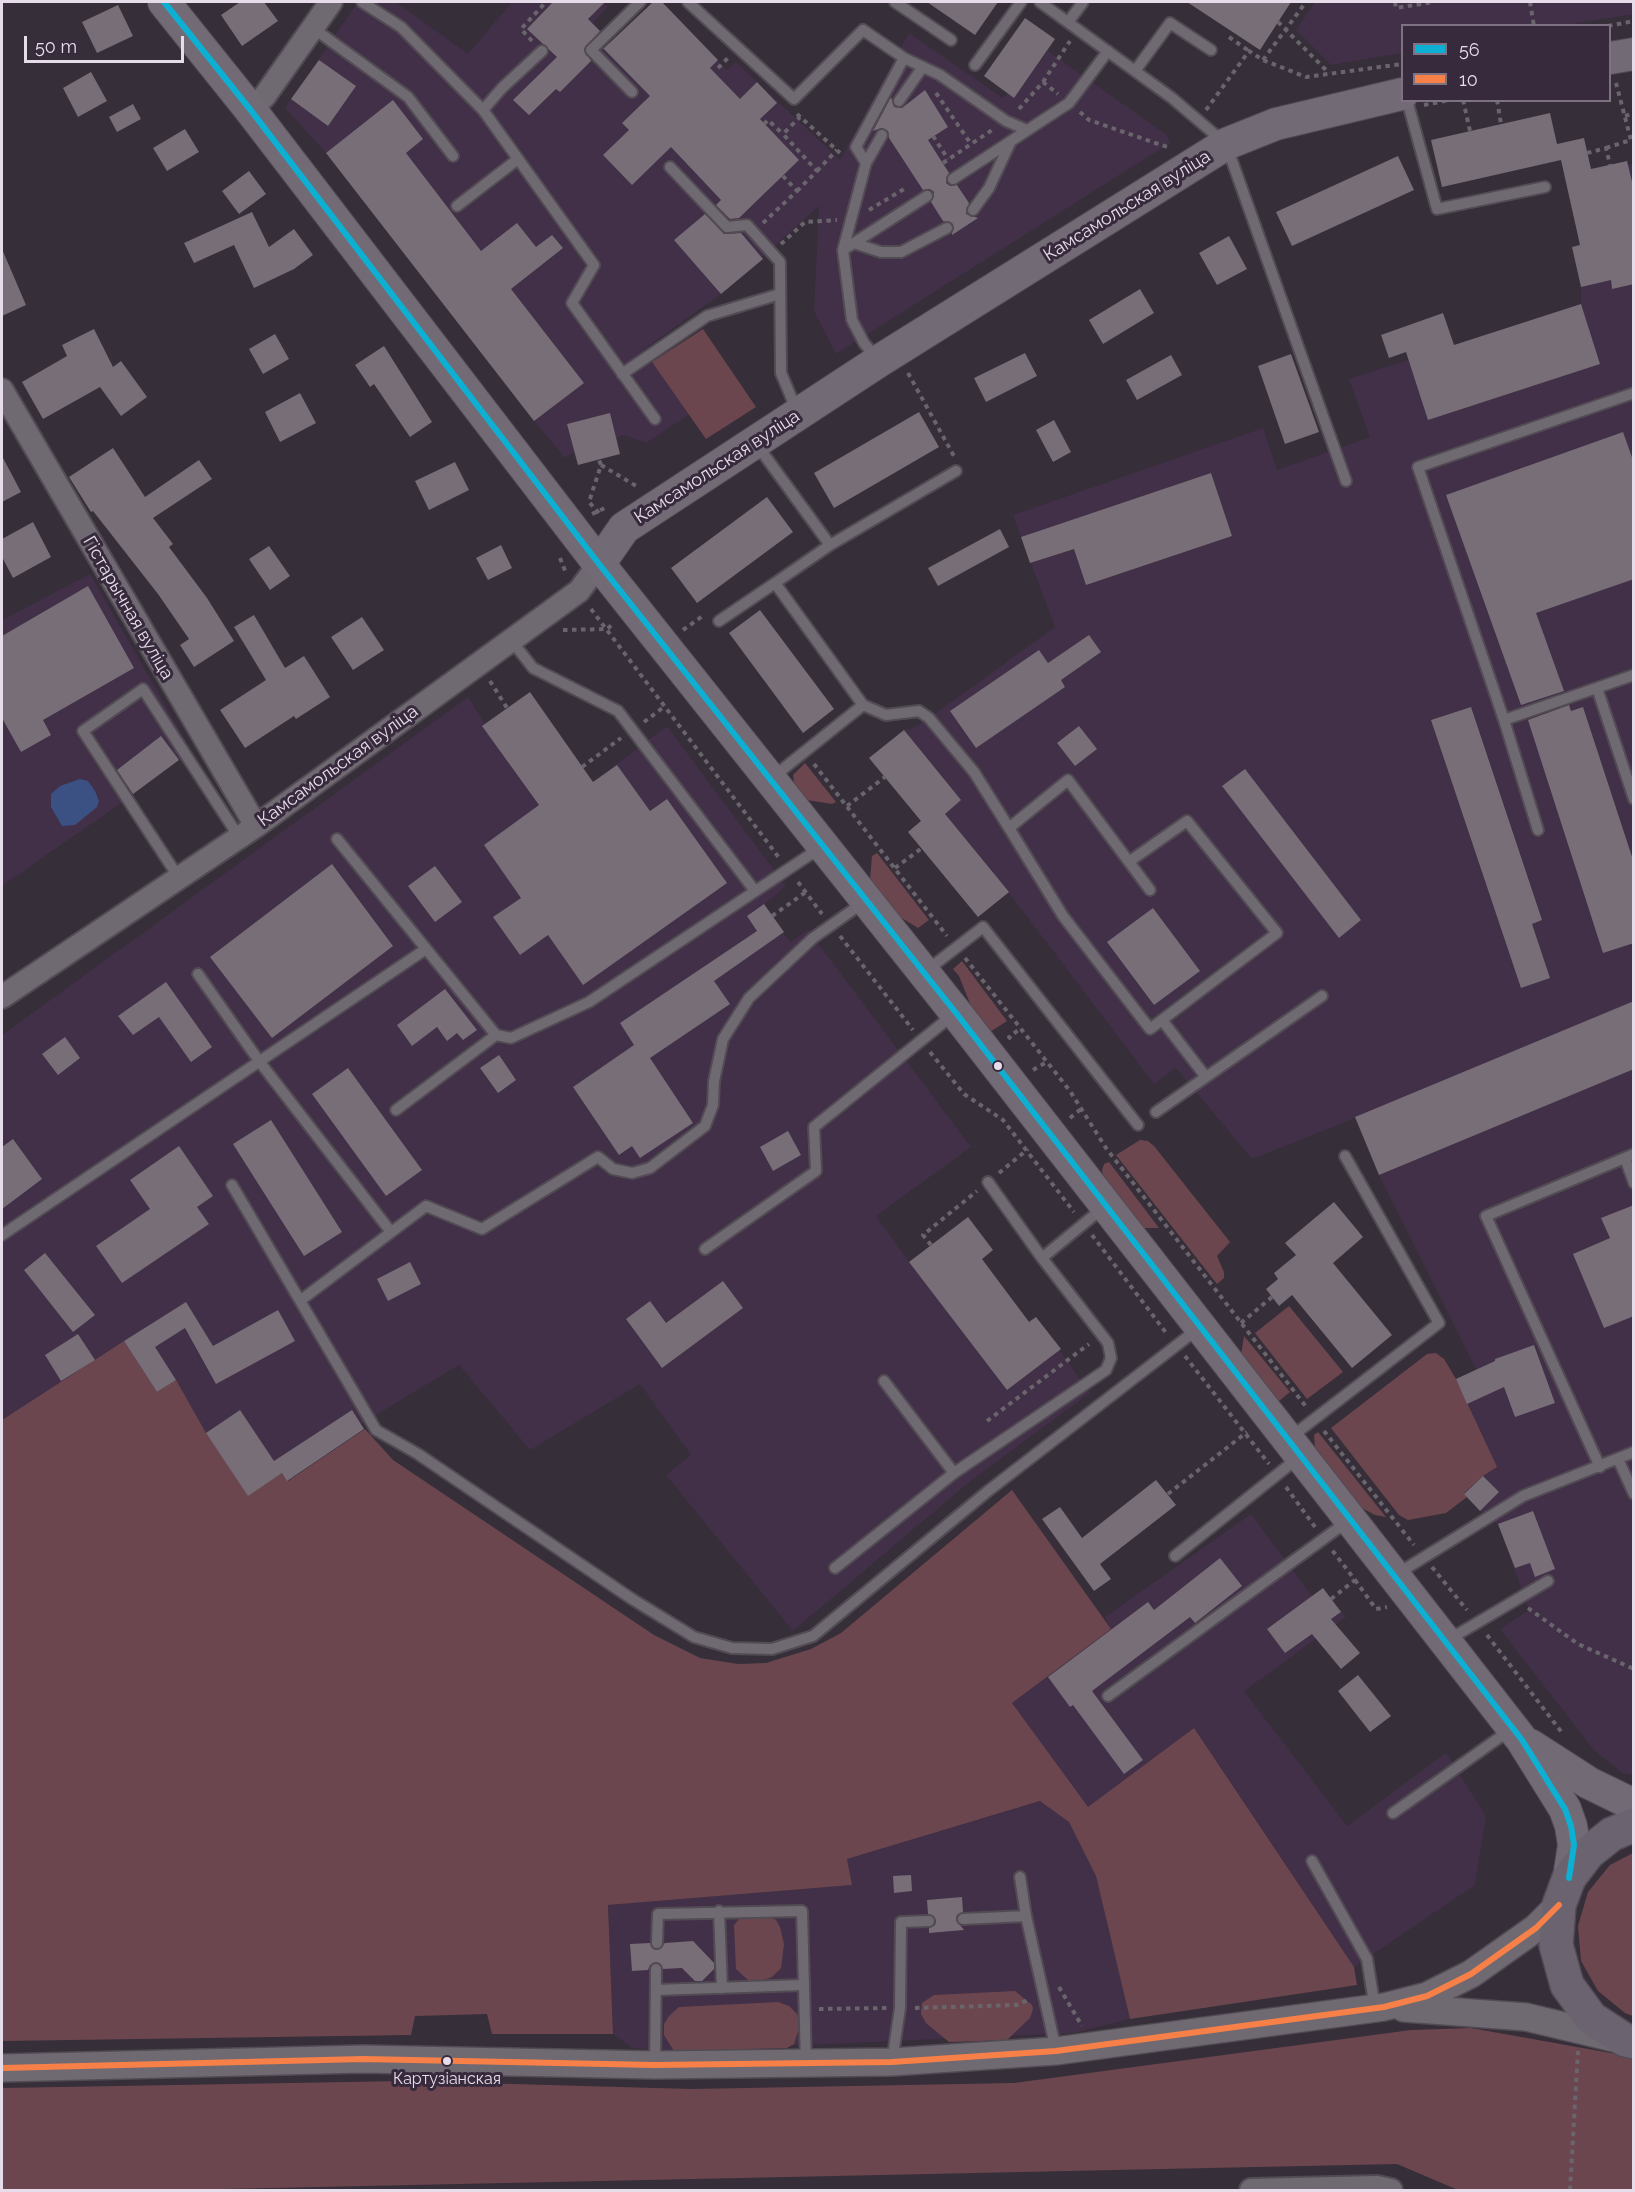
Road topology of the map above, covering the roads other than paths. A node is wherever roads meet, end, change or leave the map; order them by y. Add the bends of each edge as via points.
1 (164, 2) edge
2 (331, 2) edge
3 (362, 2) edge
4 (640, 2) edge
5 (688, 2) edge
6 (895, 2) edge
7 (1021, 2) edge
8 (1040, 2) edge
9 (1083, 2) edge
10 (1070, 21) junction
11 (313, 28) junction
12 (951, 40) dead end
13 (1211, 50) dead end
14 (542, 51) road end
15 (1108, 51) junction
16 (904, 58) junction
17 (975, 65) dead end
18 (1135, 71) junction
19 (919, 72) junction
20 (632, 92) dead end
21 (1401, 94) edge
22 (899, 101) dead end
23 (1408, 102) edge
24 (249, 108) junction
25 (483, 110) junction
26 (1027, 130) junction
27 (882, 135) dead end
28 (1011, 141) junction
29 (1226, 144) junction
30 (453, 156) dead end
31 (518, 159) junction
32 (866, 164) junction
33 (670, 167) dead end
34 (953, 179) dead end
35 (1545, 187) dead end
36 (927, 196) dead end
37 (457, 206) dead end
38 (973, 210) dead end
39 (947, 228) dead end
40 (854, 243) junction
41 (843, 250) junction
42 (780, 294) junction
43 (893, 365) junction
44 (622, 374) junction
45 (2, 390) edge
46 (1634, 393) edge
47 (799, 413) junction
48 (655, 419) dead end
49 (755, 442) junction
50 (956, 471) road end
51 (1346, 481) dead end
52 (830, 545) junction
53 (599, 564) junction
54 (775, 584) junction
55 (719, 621) dead end
56 (511, 640) junction
57 (1634, 675) edge
58 (1597, 688) junction
59 (862, 705) junction
60 (1504, 720) junction
61 (770, 779) junction
62 (1634, 799) edge
63 (1009, 828) junction
64 (1538, 830) dead end
65 (248, 831) junction
66 (337, 839) dead end
67 (823, 846) junction
68 (1130, 861) junction
69 (179, 878) junction
70 (1150, 890) dead end
71 (755, 891) junction
72 (866, 900) junction
73 (426, 949) junction
74 (924, 972) junction
75 (198, 974) dead end
76 (1322, 996) dead end
77 (2, 997) edge
78 (956, 1012) junction
79 (1162, 1020) junction
80 (496, 1035) junction
81 (259, 1061) junction
82 (1206, 1077) junction
83 (396, 1110) dead end
84 (1156, 1112) dead end
85 (1138, 1125) dead end
86 (1345, 1156) dead end
87 (1629, 1156) edge
88 (988, 1182) dead end
89 (1634, 1183) edge
90 (232, 1185) dead end
91 (1094, 1216) junction
92 (391, 1232) junction
93 (2, 1235) edge
94 (705, 1249) dead end
95 (1042, 1258) junction
96 (300, 1300) junction
97 (1188, 1337) junction
98 (884, 1381) dead end
99 (1634, 1452) edge
100 (1288, 1457) junction
101 (1618, 1459) junction
102 (1600, 1467) junction
103 (954, 1473) junction
104 (1634, 1494) edge
105 (1350, 1519) junction
106 (1175, 1556) dead end
107 (835, 1568) dead end
108 (1395, 1576) junction
109 (1548, 1581) dead end
110 (1445, 1641) junction
111 (1108, 1696) dead end
112 (1518, 1734) junction
113 (1634, 1805) edge
114 (1393, 1813) dead end
115 (1634, 1825) edge
116 (1312, 1861) dead end
117 (1020, 1877) dead end
118 (1564, 1892) junction
119 (719, 1911) junction
120 (1026, 1916) junction
121 (963, 1919) dead end
122 (929, 1921) dead end
123 (657, 1943) dead end
124 (656, 1969) dead end
125 (804, 1985) junction
126 (722, 1988) junction
127 (656, 1990) junction
128 (1380, 2008) junction
129 (1629, 2041) edge
130 (1056, 2051) junction
131 (892, 2062) junction
132 (806, 2063) junction
133 (655, 2065) junction
134 (2, 2068) edge
135 (1251, 2190) edge
136 (1390, 2190) edge

1 - 24 main road
2 - 11 street
3 - 25 lane via 401,27
4 - 20 lane via 591,50
5 - 16 lane via 794,99 863,30
6 - 12 lane
7 - 17 lane
8 - 10 lane
9 - 10 lane
10 - 15 lane
11 - 24 street via 264,97
11 - 30 lane via 408,97
13 - 18 lane via 1170,23
14 - 25 lane
15 - 18 lane
15 - 26 lane via 1069,103
16 - 19 lane
16 - 32 lane via 856,147
18 - 29 lane
19 - 22 lane
19 - 26 lane via 940,75 1006,121
21 - 29 main road, Камсамольская вуліца via 1276,124
23 - 35 lane via 1437,209
24 - 53 main road
25 - 31 lane
26 - 28 lane
27 - 32 lane
28 - 34 lane
28 - 38 lane via 990,188
29 - 43 main road, Камсамольская вуліца
29 - 51 lane
31 - 37 lane
31 - 44 lane via 594,265 572,303
32 - 41 lane
33 - 42 lane via 727,228 747,225 780,262
36 - 40 lane
39 - 40 lane via 901,252 881,252
40 - 41 lane
41 - 43 lane via 852,320 864,343
42 - 44 lane via 706,316
42 - 47 lane via 782,373
43 - 47 main road, Камсамольская вуліца
44 - 48 lane
45 - 65 street, Гістарычная вуліца
46 - 60 lane via 1418,467
47 - 49 main road, Камсамольская вуліца
49 - 52 lane
49 - 53 main road, Камсамольская вуліца via 624,528
50 - 52 lane
52 - 54 lane
53 - 56 street, Камсамольская вуліца via 579,591
53 - 61 main road
54 - 55 lane
54 - 59 lane
56 - 65 street, Камсамольская вуліца
56 - 71 lane via 533,668 618,711
57 - 58 lane
58 - 60 lane
58 - 62 lane
59 - 61 lane
59 - 63 lane via 886,715 919,711 929,718 974,772
60 - 64 lane
61 - 67 main road
63 - 68 lane via 1068,780
63 - 79 lane via 1063,916 1150,1029
65 - 69 street, Камсамольская вуліца
65 - 69 lane via 143,688 83,731
66 - 73 lane
67 - 71 lane
67 - 72 main road
68 - 70 lane
68 - 79 lane via 1187,821 1277,933
69 - 77 street, Камсамольская вуліца
71 - 80 lane via 589,1002 511,1038
72 - 74 main road
72 - 92 lane via 813,938 749,998 723,1039 713,1105 705,1126 650,1168 632,1173 614,1169 598,1157 482,1229 426,1206
73 - 80 lane
73 - 81 lane
74 - 78 main road
74 - 85 lane via 983,927
75 - 81 lane
76 - 82 lane
78 - 91 main road
78 - 94 lane via 814,1126 816,1171
79 - 82 lane
80 - 83 lane
81 - 92 lane
81 - 93 lane
82 - 84 lane
86 - 100 lane via 1438,1323
87 - 89 lane
87 - 102 lane via 1486,1216
88 - 95 lane
90 - 96 lane
91 - 95 lane
91 - 97 main road
92 - 96 lane
95 - 103 lane via 1108,1343 1111,1358 1106,1370
96 - 97 lane via 376,1430 694,1637 732,1648 771,1649 813,1636 988,1491
97 - 100 main road
98 - 103 lane
99 - 101 lane
100 - 105 main road
100 - 106 lane
101 - 102 lane
101 - 104 lane
102 - 108 lane via 1523,1496
103 - 107 lane
105 - 108 main road
105 - 111 lane
108 - 110 main road
109 - 110 lane
110 - 112 main road
112 - 113 main road via 1574,1775
112 - 114 lane
112 - 118 main road via 1565,1809 1571,1826 1574,1845
115 - 118 main road via 1612,1834 1588,1853
116 - 128 lane via 1366,1959
117 - 120 lane
118 - 128 street via 1536,1928 1471,1974 1426,1996
118 - 129 main road via 1556,1946 1567,1985 1591,2018
119 - 123 lane via 658,1914
119 - 125 lane via 802,1911
119 - 126 lane
120 - 121 lane
120 - 130 lane
122 - 131 lane via 901,1923 900,2008
124 - 127 lane
125 - 126 lane
125 - 132 lane
126 - 127 lane
127 - 133 lane
128 - 129 street via 1526,2017
128 - 130 street
130 - 131 street
131 - 132 street
132 - 133 street
133 - 134 street via 363,2059
135 - 136 street

